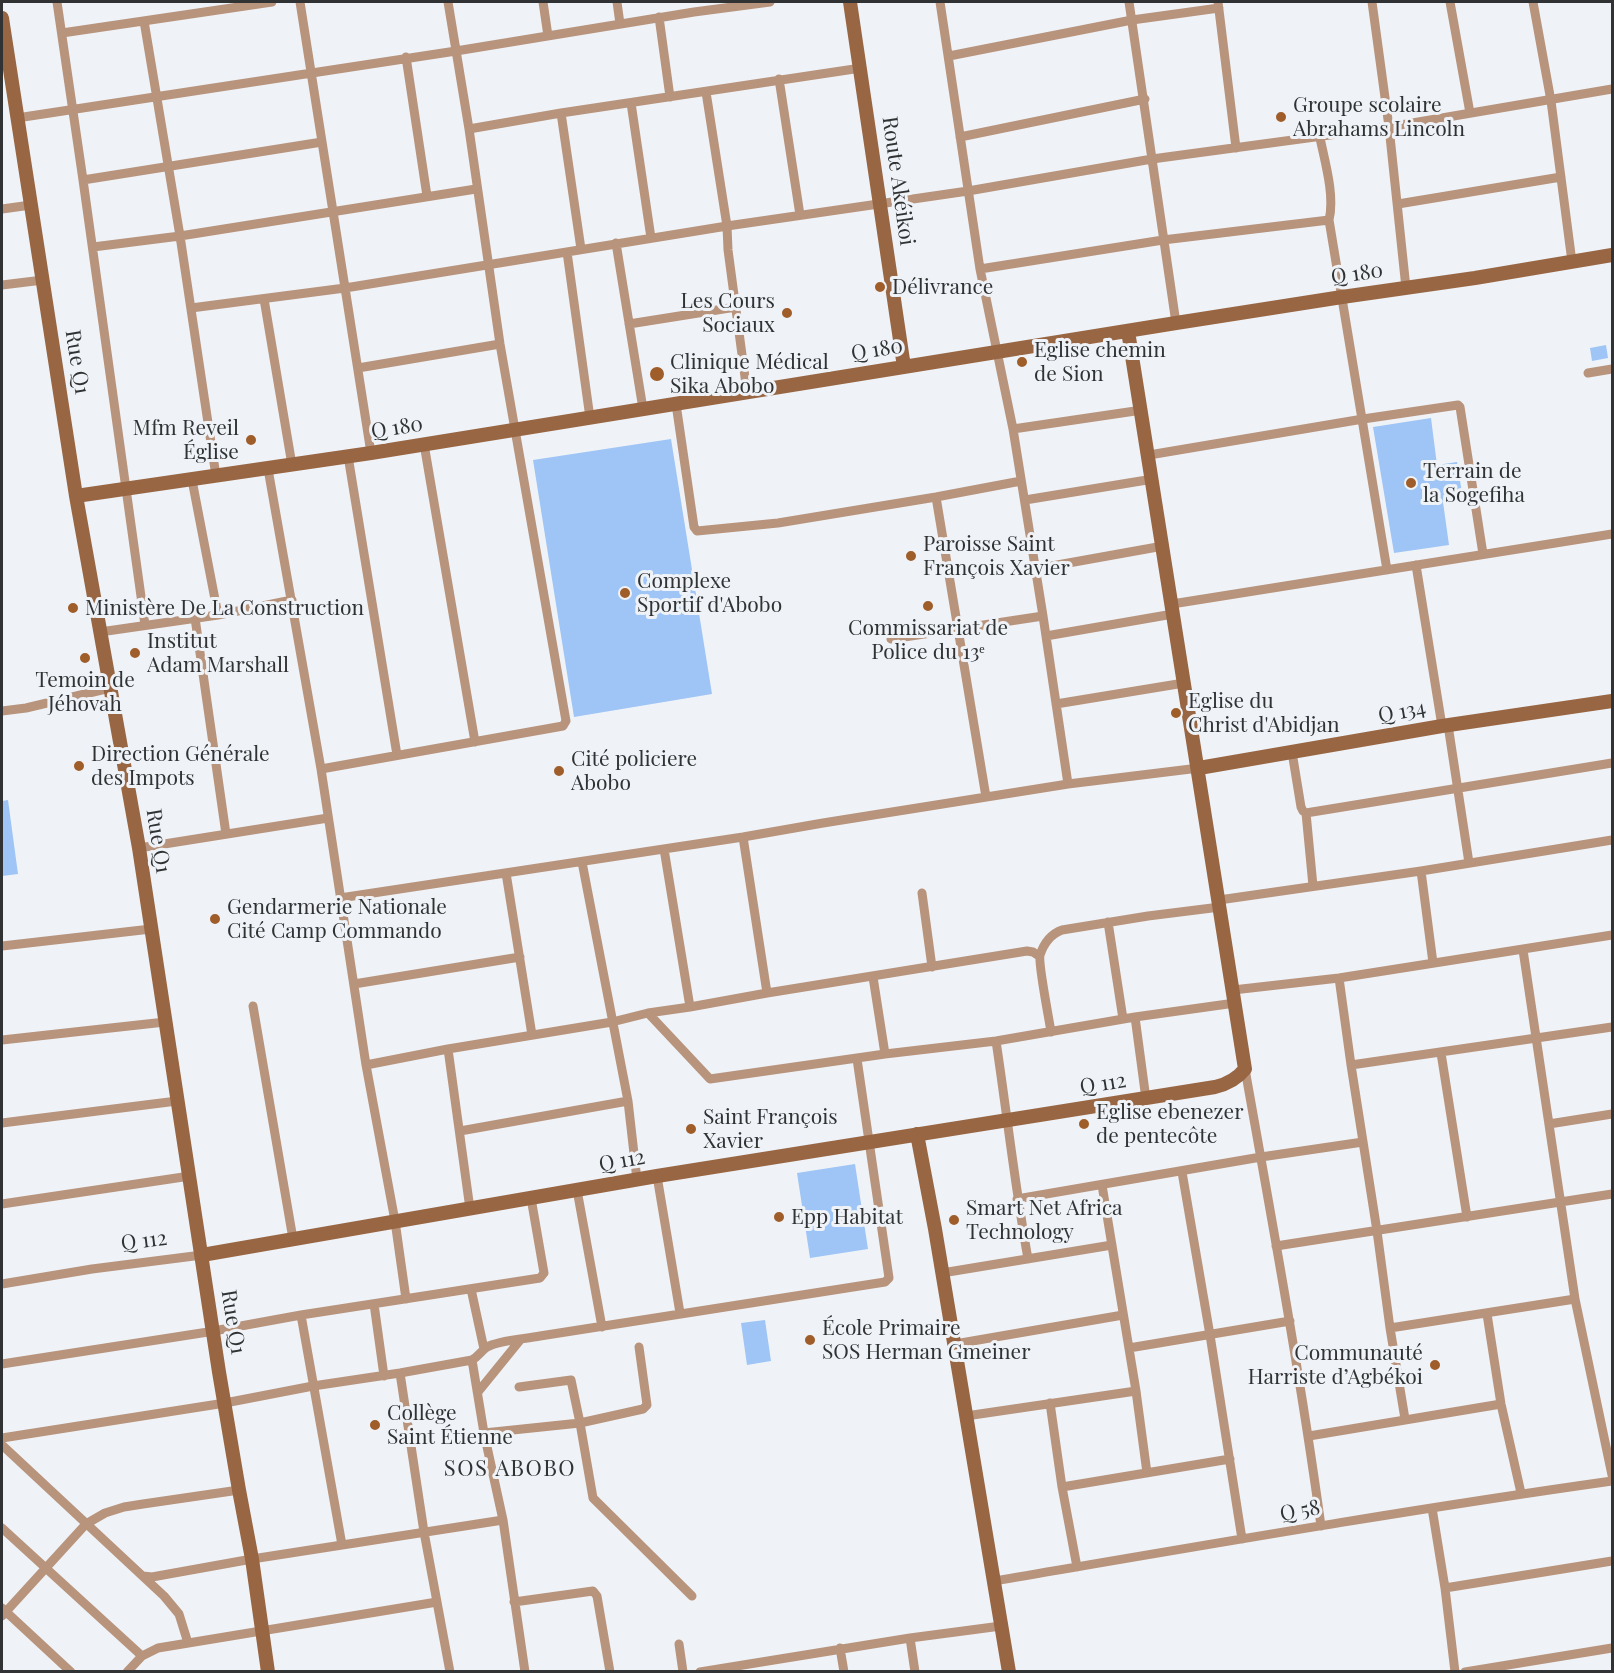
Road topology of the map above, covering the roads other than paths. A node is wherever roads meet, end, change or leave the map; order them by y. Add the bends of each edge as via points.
1 (57, 2) edge
2 (272, 2) edge
3 (300, 2) edge
4 (448, 2) edge
5 (543, 2) edge
6 (617, 2) edge
7 (766, 2) edge
8 (850, 2) edge
9 (940, 2) edge
10 (1129, 2) edge
11 (1372, 2) edge
12 (1450, 2) edge
13 (1533, 2) edge
14 (227, 5) edge
15 (1219, 5) edge
16 (693, 7) edge
17 (659, 17) junction
18 (2, 18) edge
19 (1132, 20) junction
20 (144, 21) junction
21 (620, 24) junction
22 (62, 33) junction
23 (548, 36) junction
24 (3, 44) edge
25 (456, 51) junction
26 (949, 56) junction
27 (406, 57) junction
28 (861, 68) junction
29 (311, 73) junction
30 (779, 80) junction
31 (1612, 89) edge
32 (706, 92) junction
33 (157, 96) junction
34 (670, 97) junction
35 (1144, 99) junction
36 (1551, 101) junction
37 (631, 103) junction
38 (73, 109) junction
39 (561, 113) junction
40 (1470, 113) junction
41 (17, 118) junction
42 (1389, 127) junction
43 (469, 129) junction
44 (960, 137) junction
45 (1320, 138) junction
46 (322, 142) junction
47 (1236, 147) junction
48 (1152, 159) junction
49 (169, 166) junction
50 (1561, 177) junction
51 (84, 180) junction
52 (476, 189) junction
53 (968, 191) junction
54 (426, 196) junction
55 (879, 203) junction
56 (1398, 204) junction
57 (31, 205) junction
58 (2, 209) edge
59 (333, 211) junction
60 (800, 215) junction
61 (1329, 220) junction
62 (727, 226) junction
63 (180, 236) junction
64 (651, 238) junction
65 (1163, 240) junction
66 (616, 243) junction
67 (93, 247) junction
68 (581, 249) junction
69 (567, 252) junction
70 (1612, 255) edge
71 (1572, 262) junction
72 (488, 264) junction
73 (980, 269) junction
74 (43, 280) junction
75 (2, 285) edge
76 (345, 288) junction
77 (1406, 288) junction
78 (1342, 297) junction
79 (264, 299) junction
80 (736, 307) junction
81 (191, 308) junction
82 (1176, 323) junction
83 (629, 324) junction
84 (1128, 331) junction
85 (500, 344) junction
86 (997, 352) junction
87 (904, 367) junction
88 (358, 368) junction
89 (1612, 369) edge
90 (1588, 373) dead end
91 (747, 392) junction
92 (676, 404) junction
93 (643, 409) junction
94 (1142, 410) junction
95 (590, 418) junction
96 (1363, 419) junction
97 (1013, 429) junction
98 (514, 430) junction
99 (424, 444) junction
100 (371, 453) junction
101 (1149, 455) junction
102 (348, 456) junction
103 (292, 465) junction
104 (268, 469) junction
105 (216, 476) junction
106 (1153, 478) junction
107 (192, 480) junction
108 (1022, 481) junction
109 (126, 489) junction
110 (76, 496) junction
111 (936, 497) junction
112 (1025, 500) junction
113 (1612, 534) edge
114 (1163, 546) junction
115 (1483, 554) junction
116 (1416, 565) junction
117 (1035, 569) junction
118 (1387, 570) junction
119 (292, 600) junction
120 (1172, 609) junction
121 (218, 615) junction
122 (1043, 616) junction
123 (195, 618) junction
124 (145, 626) junction
125 (957, 628) junction
126 (100, 632) junction
127 (1046, 636) junction
128 (891, 639) dead end
129 (1184, 683) junction
130 (110, 688) junction
131 (1056, 704) junction
132 (1612, 704) edge
133 (2, 711) edge
134 (1445, 726) junction
135 (475, 742) junction
136 (1292, 752) junction
137 (398, 755) junction
138 (1612, 763) edge
139 (1199, 768) junction
140 (321, 769) junction
141 (1068, 784) junction
142 (1457, 788) junction
143 (987, 797) junction
144 (1306, 813) junction
145 (328, 818) junction
146 (226, 834) junction
147 (743, 837) junction
148 (1612, 840) edge
149 (138, 848) junction
150 (664, 849) junction
151 (582, 862) junction
152 (1469, 863) junction
153 (1421, 871) junction
154 (506, 873) junction
155 (1312, 886) junction
156 (922, 893) dead end
157 (340, 898) junction
158 (1220, 904) junction
159 (1108, 922) junction
160 (151, 929) junction
161 (1612, 935) edge
162 (2, 946) edge
163 (1523, 950) junction
164 (1039, 956) junction
165 (520, 957) junction
166 (1433, 963) junction
167 (932, 967) junction
168 (873, 976) junction
169 (1339, 978) junction
170 (354, 984) junction
171 (767, 993) junction
172 (1234, 996) junction
173 (253, 1006) dead end
174 (690, 1007) junction
175 (648, 1013) junction
176 (1135, 1017) junction
177 (1124, 1019) junction
178 (165, 1022) junction
179 (612, 1022) junction
180 (1612, 1027) edge
181 (1051, 1032) junction
182 (532, 1035) junction
183 (1536, 1038) junction
184 (2, 1040) edge
185 (996, 1041) junction
186 (448, 1048) junction
187 (1441, 1053) junction
188 (885, 1054) junction
189 (857, 1059) junction
190 (366, 1065) junction
191 (1351, 1065) junction
192 (1245, 1069) junction
193 (1146, 1098) junction
194 (177, 1101) junction
195 (628, 1101) junction
196 (1612, 1114) edge
197 (1008, 1120) junction
198 (2, 1123) edge
199 (1549, 1124) junction
200 (460, 1131) junction
201 (917, 1134) junction
202 (870, 1141) junction
203 (1363, 1142) junction
204 (1261, 1157) junction
205 (1182, 1172) junction
206 (190, 1176) junction
207 (657, 1176) junction
208 (637, 1180) junction
209 (1102, 1185) junction
210 (577, 1190) junction
211 (1612, 1194) edge
212 (531, 1198) junction
213 (1017, 1199) junction
214 (1559, 1202) junction
215 (2, 1204) edge
216 (470, 1209) junction
217 (1467, 1217) junction
218 (395, 1221) junction
219 (1377, 1231) junction
220 (293, 1239) junction
221 (1112, 1245) junction
222 (1276, 1246) junction
223 (202, 1255) junction
224 (1028, 1260) junction
225 (942, 1273) junction
226 (2, 1284) edge
227 (471, 1289) junction
228 (406, 1299) junction
229 (1575, 1299) junction
230 (374, 1304) junction
231 (680, 1313) junction
232 (1487, 1314) junction
233 (301, 1315) junction
234 (1123, 1315) junction
235 (1290, 1321) junction
236 (602, 1327) junction
237 (1390, 1328) junction
238 (213, 1331) junction
239 (1210, 1335) junction
240 (521, 1340) junction
241 (955, 1344) junction
242 (639, 1347) dead end
243 (1129, 1348) junction
244 (484, 1349) junction
245 (472, 1360) junction
246 (2, 1364) edge
247 (400, 1373) junction
248 (384, 1376) junction
249 (313, 1386) junction
250 (519, 1387) dead end
251 (1136, 1391) junction
252 (478, 1392) junction
253 (225, 1403) junction
254 (1050, 1403) junction
255 (1501, 1404) junction
256 (966, 1416) junction
257 (1405, 1419) junction
258 (580, 1423) junction
259 (484, 1433) junction
260 (1309, 1436) junction
261 (2, 1438) edge
262 (2, 1445) edge
263 (1230, 1460) junction
264 (1147, 1473) junction
265 (1612, 1475) edge
266 (1612, 1481) edge
267 (1062, 1487) junction
268 (239, 1490) junction
269 (1521, 1493) junction
270 (1432, 1508) junction
271 (503, 1520) junction
272 (86, 1524) junction
273 (1321, 1526) junction
274 (2, 1528) edge
275 (424, 1532) junction
276 (1242, 1539) junction
277 (342, 1545) junction
278 (252, 1559) junction
279 (1612, 1561) edge
280 (1077, 1567) junction
281 (46, 1568) junction
282 (143, 1575) junction
283 (994, 1581) junction
284 (1445, 1588) junction
285 (692, 1596) dead end
286 (437, 1602) junction
287 (514, 1602) junction
288 (3, 1612) edge
289 (1001, 1626) junction
290 (261, 1632) junction
291 (910, 1638) junction
292 (188, 1643) junction
293 (679, 1644) dead end
294 (840, 1648) junction
295 (1612, 1648) edge
296 (142, 1656) junction
297 (769, 1660) junction
298 (71, 1671) edge
299 (127, 1671) edge
300 (268, 1671) edge
301 (450, 1671) edge
302 (525, 1671) edge
303 (610, 1671) edge
304 (683, 1671) edge
305 (700, 1671) edge
306 (771, 1671) edge
307 (844, 1671) edge
308 (915, 1671) edge
309 (1009, 1671) edge
310 (1455, 1671) edge
311 (1465, 1671) edge

1 - 22 street
2 - 14 street
3 - 29 street
4 - 25 street
5 - 23 street
6 - 21 street
7 - 16 street
8 - 28 street, Route Akéikoi
9 - 26 street
10 - 19 street
11 - 42 street
12 - 40 street
13 - 36 street
14 - 20 street
15 - 19 street
15 - 47 street
16 - 17 street
17 - 21 street
17 - 34 street
18 - 24 street, Rue Q1
19 - 26 street
19 - 35 street
20 - 22 street
20 - 33 street
21 - 23 street
22 - 38 street
23 - 25 street
24 - 41 street, Rue Q1
25 - 27 street
25 - 43 street
26 - 44 street
27 - 29 street
27 - 54 street
28 - 30 street
28 - 55 street, Route Akéikoi
29 - 33 street
29 - 46 street
30 - 32 street
30 - 60 street
31 - 36 street
32 - 34 street
32 - 62 street
33 - 38 street
33 - 49 street
34 - 37 street
35 - 44 street
35 - 48 street
36 - 40 street
36 - 50 street
37 - 39 street
37 - 64 street
38 - 41 street
38 - 51 street
39 - 43 street
39 - 68 street
40 - 42 street
41 - 57 street, Rue Q1
42 - 45 street
42 - 56 street
43 - 52 street
44 - 53 street
45 - 47 street
45 - 61 street
46 - 49 street
46 - 59 street
47 - 48 street
48 - 53 street
48 - 65 street
49 - 51 street
49 - 63 street
50 - 56 street
50 - 71 street
51 - 67 street
52 - 54 street
52 - 72 street
53 - 55 street
53 - 73 street
54 - 59 street
55 - 60 street
55 - 87 street, Route Akéikoi
56 - 77 street
57 - 58 street
57 - 74 street, Rue Q1
59 - 63 street
59 - 76 street
60 - 62 street
61 - 65 street
61 - 78 street
62 - 64 street
62 - 80 street
63 - 67 street
63 - 81 street
64 - 66 street
65 - 73 street
65 - 82 street
66 - 68 street
66 - 83 street
67 - 109 street
68 - 69 street
69 - 72 street
69 - 95 street
70 - 71 street, Q 180
71 - 77 street, Q 180
72 - 76 street
72 - 85 street
73 - 86 street
74 - 75 street
74 - 110 street, Rue Q1
76 - 79 street
76 - 88 street
77 - 78 street, Q 180
78 - 82 street, Q 180
78 - 96 street
79 - 81 street
79 - 103 street
80 - 83 street
80 - 91 street
81 - 105 street
82 - 84 street, Q 180
83 - 93 street
84 - 86 street, Q 180
84 - 94 street
85 - 88 street
85 - 98 street
86 - 87 street, Q 180
86 - 97 street
87 - 91 street, Q 180
88 - 100 street
89 - 90 street
91 - 92 street, Q 180
92 - 93 street, Q 180
92 - 111 street via 697,531 778,523
93 - 95 street, Q 180
94 - 97 street
94 - 101 street
95 - 98 street, Q 180
96 - 101 street
96 - 115 street via 1460,407
96 - 118 street
97 - 108 street
98 - 99 street, Q 180
98 - 135 street via 566,721 562,726
99 - 100 street, Q 180
99 - 135 street
100 - 102 street, Q 180
101 - 106 street
102 - 103 street, Q 180
102 - 137 street
103 - 104 street, Q 180
104 - 105 street, Q 180
104 - 119 street
105 - 107 street, Q 180
106 - 112 street
106 - 114 street
107 - 109 street, Q 180
107 - 121 street
108 - 111 street
108 - 112 street
109 - 110 street, Q 180
109 - 124 street
110 - 126 street, Rue Q1
111 - 125 street
112 - 117 street
113 - 115 street
114 - 117 street
114 - 120 street
115 - 116 street
116 - 118 street
116 - 134 street
117 - 122 street
118 - 120 street
119 - 121 street
119 - 140 street
120 - 127 street
120 - 129 street
121 - 123 street
122 - 125 street
122 - 127 street
123 - 124 street
123 - 146 street
124 - 126 street
125 - 128 street
125 - 143 street
126 - 130 street, Rue Q1
127 - 131 street
129 - 131 street
129 - 139 street
130 - 133 street
130 - 149 street, Rue Q1
131 - 141 street
132 - 134 street, Q 134
134 - 136 street, Q 134
134 - 142 street
135 - 137 street
136 - 139 street, Q 134
136 - 144 street via 1301,807
137 - 140 street
138 - 142 street
139 - 141 street
139 - 158 street
140 - 145 street
141 - 143 street
142 - 144 street
142 - 152 street
143 - 147 street
144 - 155 street
145 - 146 street
145 - 157 street
146 - 149 street
147 - 150 street
147 - 171 street
148 - 152 street
149 - 160 street, Rue Q1
150 - 151 street
150 - 174 street
151 - 154 street
151 - 179 street
152 - 153 street
153 - 155 street
153 - 166 street
154 - 157 street
154 - 165 street
155 - 158 street
156 - 167 street
157 - 170 street
158 - 159 street
158 - 172 street
159 - 164 street via 1053,933
159 - 177 street
160 - 162 street
160 - 178 street, Rue Q1
161 - 163 street
163 - 166 street
163 - 183 street
164 - 167 street via 1027,951
164 - 181 street
165 - 170 street
165 - 182 street
166 - 169 street
167 - 168 street
168 - 171 street
168 - 188 street
169 - 172 street
169 - 191 street
170 - 190 street
171 - 174 street
172 - 176 street
172 - 192 street
173 - 220 street
174 - 175 street
175 - 179 street
175 - 189 street via 710,1079
176 - 177 street
176 - 193 street
177 - 181 street
178 - 184 street
178 - 194 street, Rue Q1
179 - 182 street
179 - 195 street
180 - 183 street
181 - 185 street
182 - 186 street
183 - 187 street
183 - 199 street
185 - 188 street
185 - 197 street
186 - 190 street
186 - 200 street
187 - 191 street
187 - 217 street
188 - 189 street
189 - 202 street
190 - 218 street
191 - 203 street
192 - 193 street, Q 112 via 1224,1085
192 - 204 street
193 - 197 street, Q 112
194 - 198 street
194 - 206 street, Rue Q1
195 - 200 street
195 - 208 street
196 - 199 street
197 - 201 street, Q 112
197 - 213 street
199 - 214 street
200 - 216 street
201 - 202 street, Q 112
201 - 225 street
202 - 207 street, Q 112
202 - 231 street via 888,1281
203 - 204 street
203 - 219 street
204 - 205 street
204 - 222 street
205 - 209 street
205 - 239 street
206 - 215 street
206 - 223 street, Rue Q1
207 - 208 street, Q 112
207 - 231 street
208 - 210 street, Q 112
209 - 213 street
209 - 221 street
210 - 212 street, Q 112
210 - 236 street
211 - 214 street
212 - 216 street, Q 112
212 - 227 street via 543,1276
213 - 224 street
214 - 217 street
214 - 229 street
216 - 218 street, Q 112
217 - 219 street
218 - 220 street, Q 112
218 - 228 street
219 - 222 street
219 - 237 street
220 - 223 street, Q 112
221 - 224 street
221 - 234 street
222 - 235 street
223 - 226 street, Q 112
223 - 238 street, Rue Q1
224 - 225 street
225 - 241 street
227 - 228 street
227 - 244 street
228 - 230 street
229 - 232 street
229 - 265 street
230 - 233 street
230 - 248 street
231 - 236 street
232 - 237 street
232 - 255 street
233 - 238 street
233 - 249 street
234 - 241 street
234 - 243 street
235 - 239 street
235 - 260 street
236 - 240 street
237 - 257 street
238 - 246 street
238 - 253 street, Rue Q1
239 - 243 street
239 - 263 street
240 - 244 street
240 - 252 street
241 - 256 street
242 - 258 street via 647,1405
243 - 251 street
244 - 245 street
245 - 247 street
245 - 252 street
247 - 248 street
247 - 275 street
248 - 249 street
249 - 253 street
249 - 277 street
250 - 258 street via 571,1380
251 - 254 street
251 - 264 street
252 - 259 street
253 - 261 street
253 - 268 street, Rue Q1
254 - 256 street
254 - 267 street
255 - 257 street
255 - 269 street
256 - 283 street
257 - 260 street
258 - 259 street
258 - 285 street via 593,1498
259 - 271 street
260 - 273 street
262 - 272 street
263 - 264 street
263 - 276 street
264 - 267 street
266 - 269 street, Q 58
267 - 280 street
268 - 272 street via 124,1507
268 - 278 street, Rue Q1
269 - 270 street, Q 58
270 - 273 street, Q 58
270 - 284 street
271 - 275 street
271 - 287 street
272 - 281 street
272 - 282 street
273 - 276 street, Q 58
274 - 281 street
275 - 277 street
275 - 286 street
276 - 280 street, Q 58
277 - 278 street
278 - 282 street via 152,1577
278 - 290 street, Rue Q1
279 - 284 street
280 - 283 street, Q 58
281 - 288 street
281 - 296 street
282 - 292 street via 179,1614
283 - 289 street
284 - 310 street
286 - 290 street
286 - 301 street
287 - 302 street
287 - 303 street via 596,1593
288 - 298 street
289 - 291 street
289 - 309 street
290 - 292 street
290 - 300 street, Rue Q1
291 - 294 street
291 - 308 street
292 - 296 street via 158,1648
293 - 304 street
294 - 297 street
294 - 307 street
295 - 311 street
296 - 299 street
297 - 305 street
297 - 306 street

